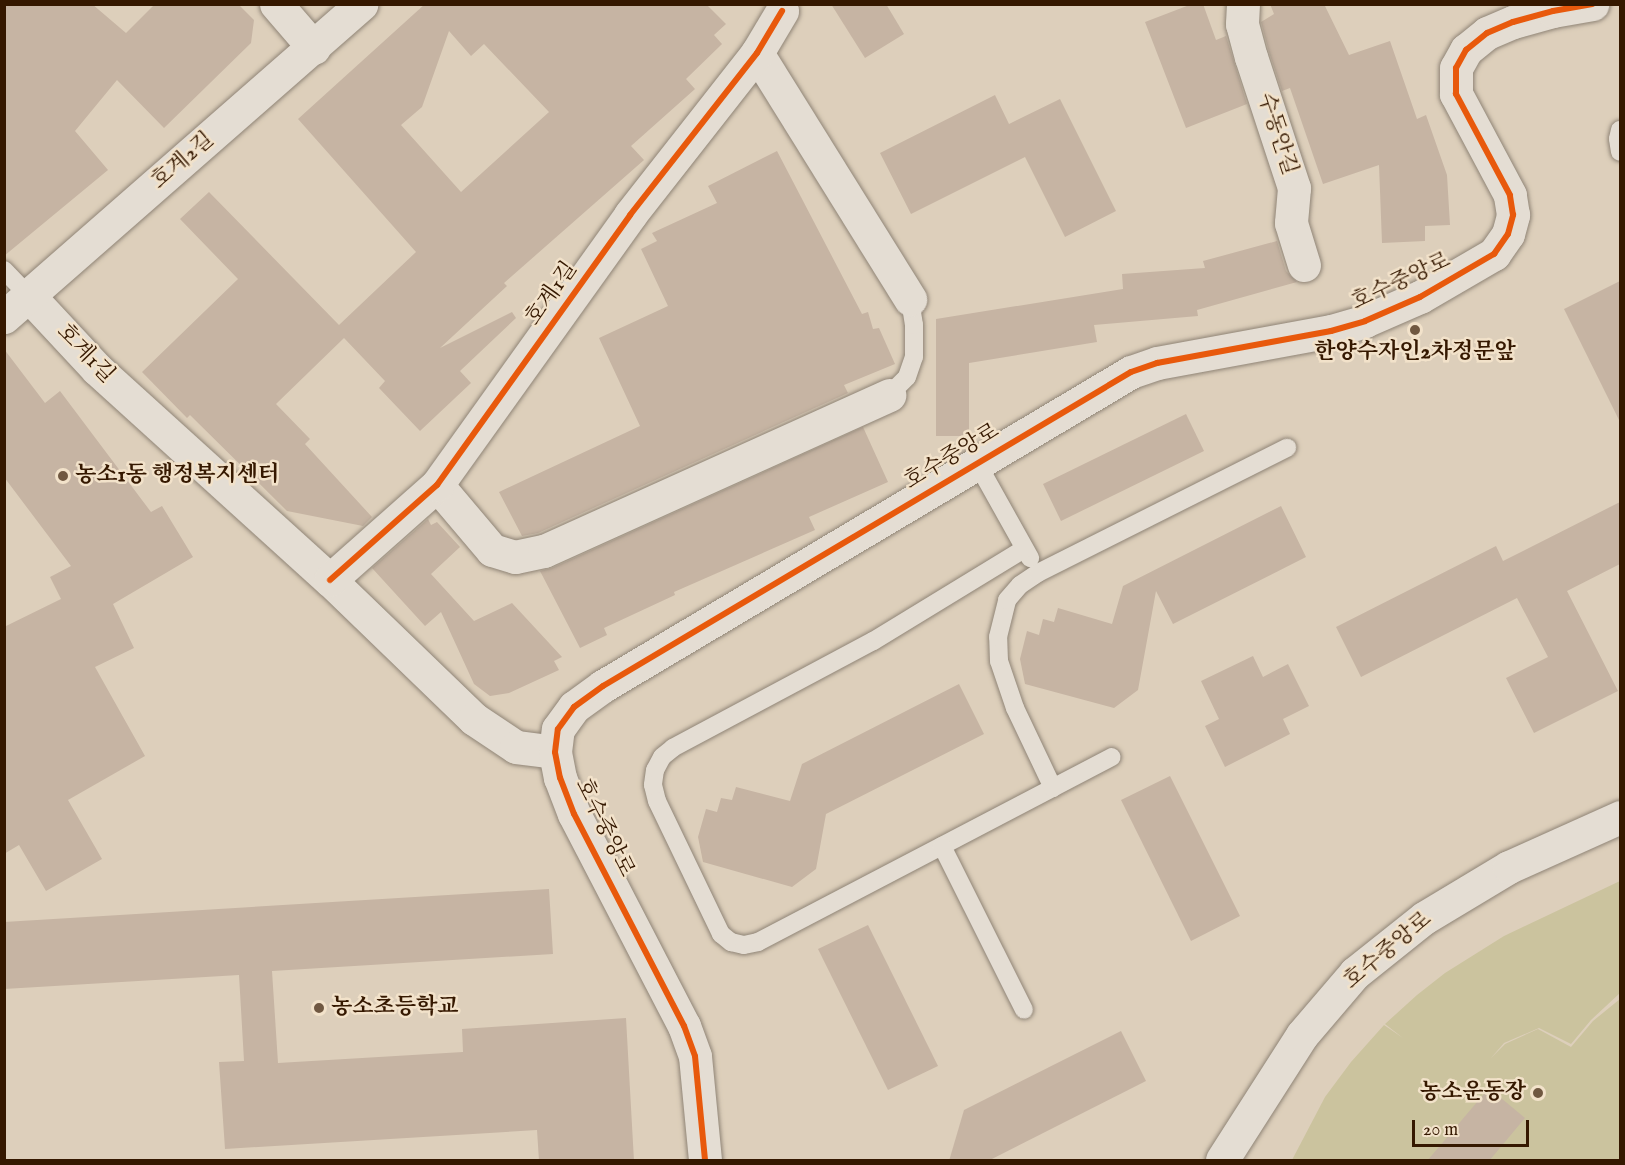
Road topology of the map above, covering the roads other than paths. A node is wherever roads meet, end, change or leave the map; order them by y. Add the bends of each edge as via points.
1 (276, 4) edge
2 (361, 4) edge
3 (1243, 4) edge
4 (1592, 4) edge
5 (781, 7) edge
6 (314, 48) junction
7 (757, 53) junction
8 (1620, 130) edge
9 (1620, 152) edge
10 (1304, 265) dead end
11 (4, 270) edge
12 (29, 296) junction
13 (910, 299) joint
14 (4, 317) edge
15 (889, 395) joint
16 (1287, 448) dead end
17 (977, 463) junction
18 (437, 485) junction
19 (1024, 549) junction
20 (1038, 573) junction
21 (330, 580) junction
22 (555, 752) junction
23 (1112, 758) dead end
24 (1053, 788) junction
25 (1618, 816) edge
26 (942, 846) junction
27 (1024, 1010) dead end
28 (705, 1161) edge
29 (1222, 1161) edge

1 - 6 street
2 - 6 street, 호계2길
3 - 10 street, 수동안길 via 1242,24 1251,57 1294,188 1291,223
4 - 17 street, 호수중앙로 via 1513,22 1487,33 1466,50 1456,68 1456,94 1510,195 1513,215 1508,234 1494,254 1420,297 1365,321 1331,331 1156,363 1131,372
5 - 7 street, 호계1길
6 - 12 street, 호계2길
7 - 13 street
7 - 18 street, 호계1길 via 630,215
8 - 9 lane
11 - 12 lane
12 - 14 street, 호계2길
12 - 21 street, 호계1길 via 98,369
13 - 15 lane via 914,357 907,377
15 - 18 street via 544,551 515,557 492,550
16 - 20 lane
17 - 19 lane
17 - 22 street, 호수중앙로 via 603,686 574,707 558,729
18 - 21 street, 호계1길
19 - 20 lane
19 - 26 lane via 873,640 673,748 656,770 653,785 657,801 721,934 731,942 758,942
20 - 24 lane via 1007,600 998,637 999,661 1015,708
21 - 22 street, 호계1길 via 474,719 516,747
22 - 28 street, 호수중앙로 via 574,814 684,1026 695,1056
23 - 24 lane
24 - 26 lane
25 - 29 street, 호수중앙로 via 1509,867 1424,918 1355,973 1302,1035
26 - 27 lane

